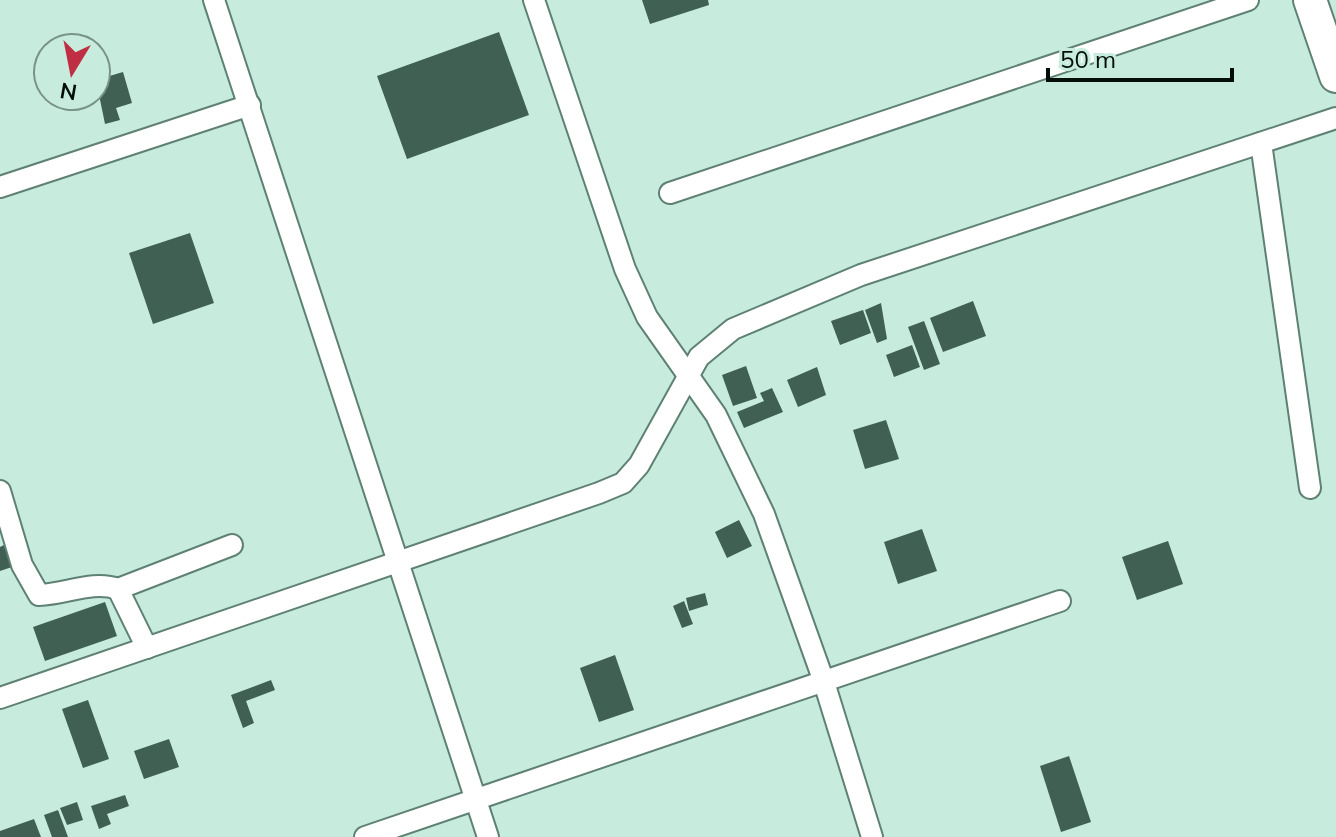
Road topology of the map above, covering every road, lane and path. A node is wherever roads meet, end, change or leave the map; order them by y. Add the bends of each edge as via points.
1 (214, 0) edge
2 (534, 0) edge
3 (1248, 0) edge
4 (1310, 0) edge
5 (1336, 76) edge
6 (250, 105) junction
7 (1336, 118) edge
8 (1261, 143) junction
9 (0, 187) edge
10 (670, 193) dead end
11 (689, 374) junction
12 (1310, 488) dead end
13 (0, 491) edge
14 (232, 545) dead end
15 (400, 564) junction
16 (118, 589) junction
17 (1060, 601) dead end
18 (147, 648) junction
19 (823, 679) junction
20 (0, 698) edge
21 (476, 800) junction
22 (365, 837) edge
23 (488, 837) edge
24 (872, 837) edge

1 - 6 street
2 - 11 street via 625,269 647,317
3 - 10 street
4 - 5 highway
6 - 9 street
6 - 15 street
7 - 8 street
8 - 11 street via 861,275 733,329 711,343
8 - 12 street
11 - 15 street via 639,465 623,483
11 - 19 street via 740,460 764,514
13 - 16 street via 22,565 39,595 101,583
14 - 16 street
15 - 18 street
15 - 21 street
16 - 18 street
17 - 19 street
18 - 20 street
19 - 21 street
19 - 24 street
21 - 22 street
21 - 23 street

